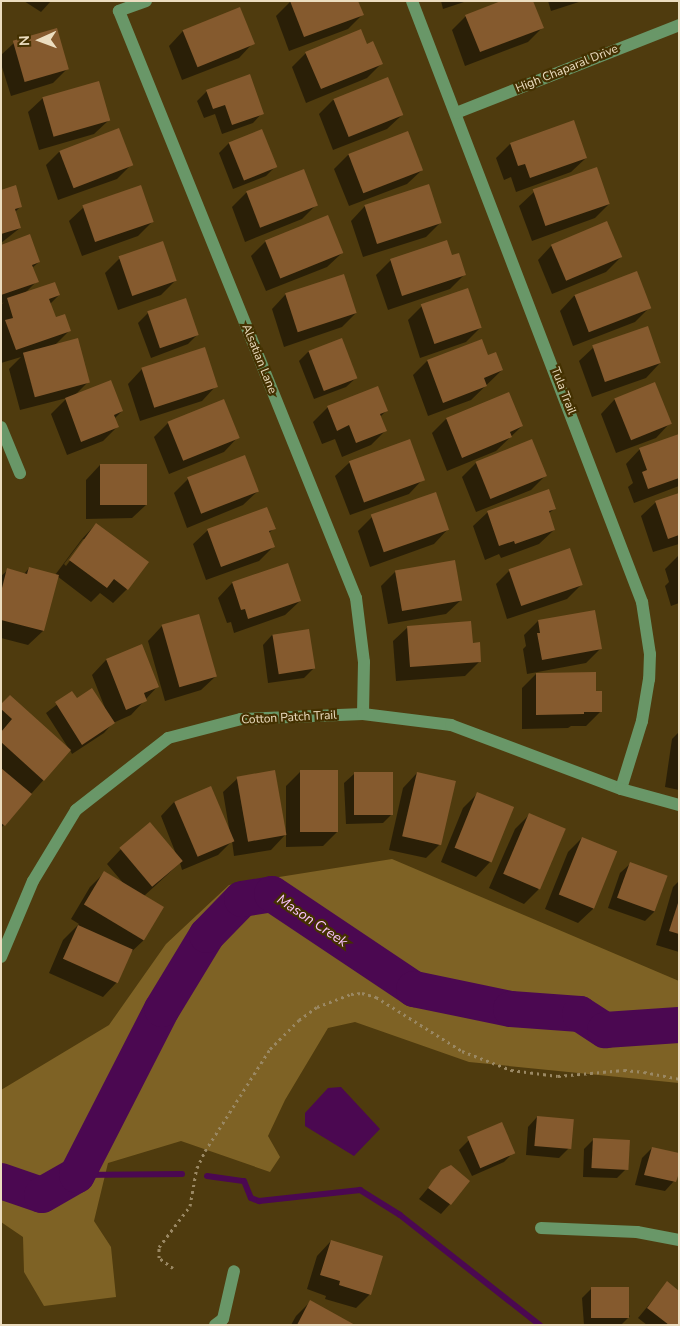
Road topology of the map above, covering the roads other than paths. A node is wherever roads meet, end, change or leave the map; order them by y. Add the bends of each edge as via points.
1 (146, 1) edge
2 (412, 1) edge
3 (679, 25) edge
4 (456, 113) junction
5 (1, 427) edge
6 (20, 474) dead end
7 (363, 714) junction
8 (621, 789) junction
9 (679, 804) edge
10 (1, 957) edge
11 (541, 1228) dead end
12 (679, 1240) edge
13 (234, 1272) dead end
14 (215, 1325) edge

1 - 7 street, Alsatian Lane via 119,11 356,598 364,662
2 - 4 street, Tula Trail
3 - 4 street, High Chaparal Drive
4 - 8 street, Tula Trail via 642,602 650,654 649,680 642,721
5 - 6 street
7 - 8 street, Cotton Patch Trail via 451,725
7 - 10 street, Cotton Patch Trail via 241,718 168,738 76,810 33,881
8 - 9 street, Cotton Patch Trail
11 - 12 street via 637,1232
13 - 14 street via 223,1319

